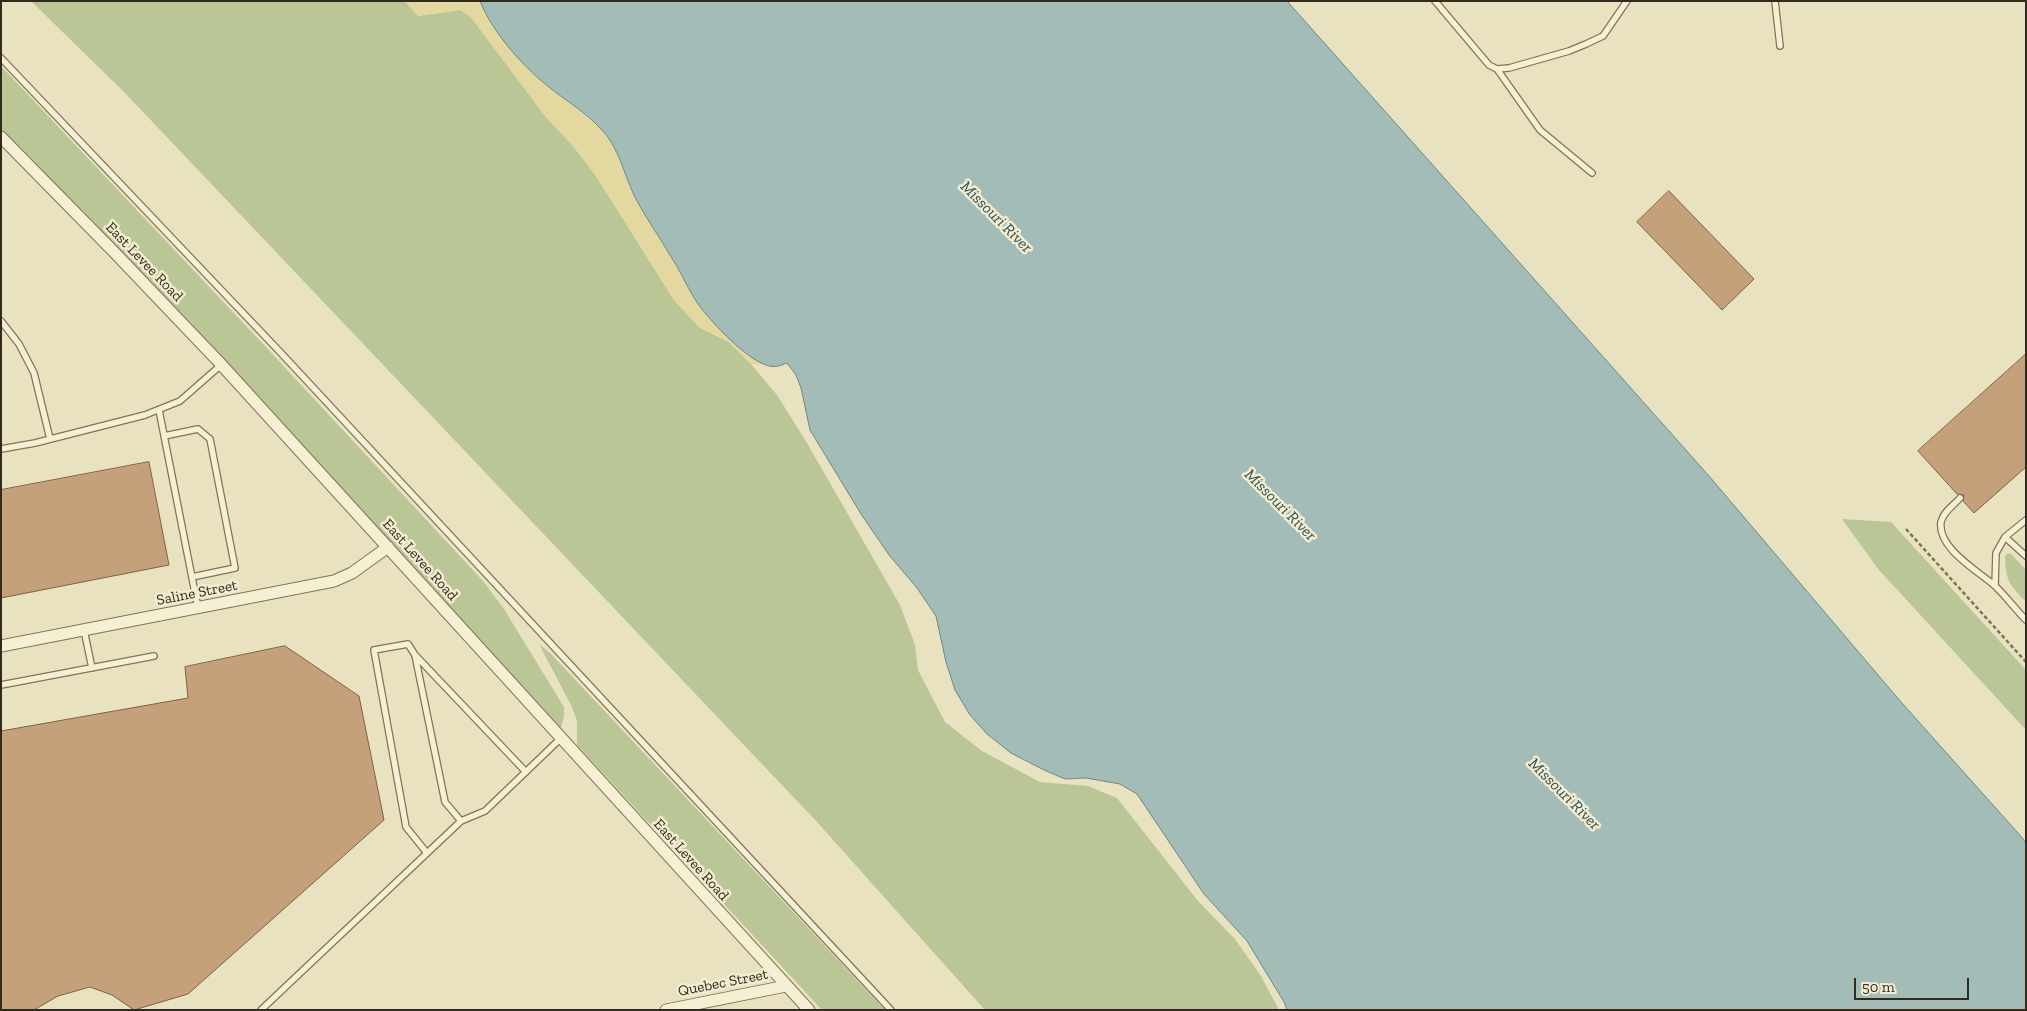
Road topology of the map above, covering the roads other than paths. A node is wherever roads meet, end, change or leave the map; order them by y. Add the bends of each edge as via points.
1 (1435, 1) edge
2 (1627, 1) edge
3 (1775, 1) edge
4 (1780, 46) dead end
5 (1, 58) edge
6 (1497, 69) junction
7 (3, 141) edge
8 (1592, 173) dead end
9 (1, 321) edge
10 (221, 365) junction
11 (159, 410) junction
12 (164, 436) junction
13 (50, 439) junction
14 (1, 449) edge
15 (1960, 498) dead end
16 (2026, 520) edge
17 (2005, 537) junction
18 (388, 547) junction
19 (2026, 556) edge
20 (192, 577) junction
21 (1995, 586) junction
22 (198, 608) junction
23 (2026, 620) edge
24 (84, 630) junction
25 (1, 646) edge
26 (415, 655) junction
27 (154, 656) dead end
28 (92, 668) junction
29 (1, 686) edge
30 (560, 739) junction
31 (526, 772) junction
32 (461, 821) junction
33 (427, 853) junction
34 (786, 986) junction
35 (261, 1010) edge
36 (666, 1010) edge
37 (809, 1010) edge
38 (891, 1010) edge

1 - 6 lane via 1489,65
2 - 6 lane via 1603,36 1569,51
3 - 4 lane
5 - 38 lane via 288,360
6 - 8 lane via 1540,130
7 - 10 street, East Levee Road
9 - 13 lane via 19,344 34,373
10 - 11 lane via 180,401
10 - 18 street, East Levee Road
11 - 12 lane
11 - 13 lane
12 - 20 lane
12 - 20 lane via 198,429 210,439 212,448 235,568
13 - 14 lane
15 - 21 lane via 1945,514 1941,522 1942,534 1948,546
16 - 17 lane
17 - 19 lane
17 - 21 lane via 1996,553
18 - 22 street, Saline Street via 352,573 334,581
18 - 30 street, East Levee Road
20 - 22 lane
21 - 23 lane
22 - 24 street, Saline Street
24 - 25 street, Saline Street
24 - 28 lane
26 - 31 lane
26 - 32 lane via 444,802
26 - 33 lane via 408,644 374,650 406,827
27 - 28 lane
28 - 29 lane
30 - 31 lane
30 - 34 street, East Levee Road
31 - 32 lane via 485,811
32 - 33 lane
33 - 35 lane
34 - 36 street, Quebec Street
34 - 37 street, East Levee Road

